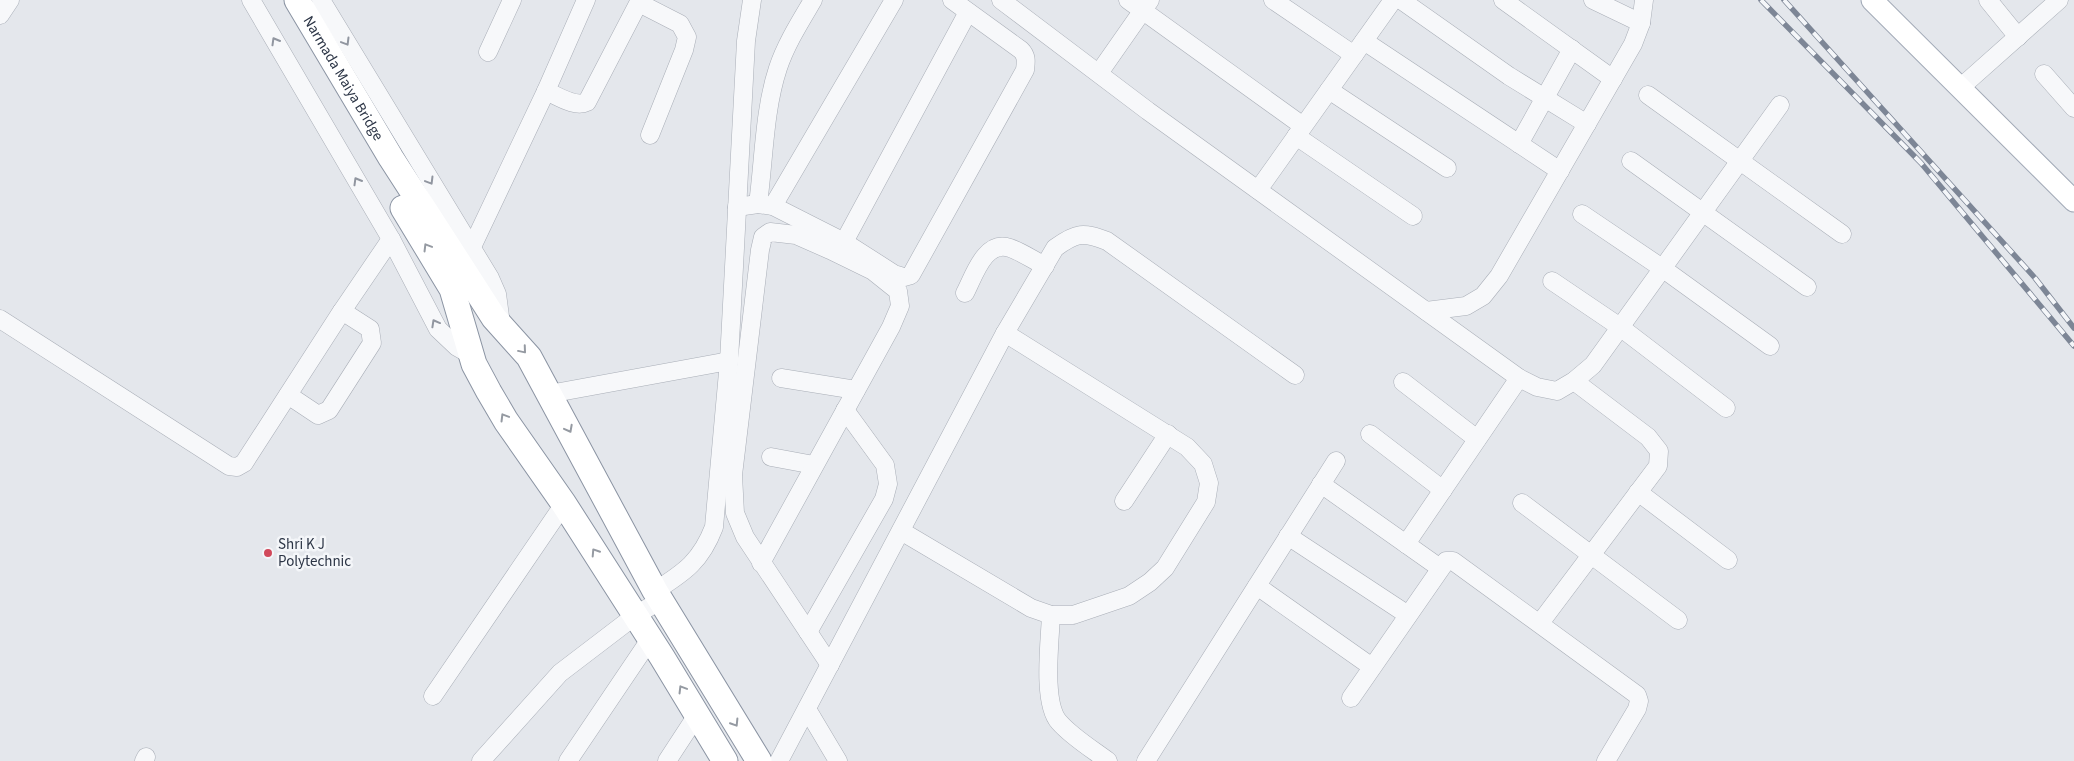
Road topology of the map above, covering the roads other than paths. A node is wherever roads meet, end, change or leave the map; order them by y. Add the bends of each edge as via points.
1 (251, 0) edge
2 (280, 0) edge
3 (297, 0) edge
4 (321, 0) edge
5 (512, 0) edge
6 (586, 0) edge
7 (752, 0) edge
8 (813, 0) edge
9 (894, 0) edge
10 (952, 0) edge
11 (1001, 0) edge
12 (1128, 0) edge
13 (1273, 0) edge
14 (1393, 0) edge
15 (1401, 0) edge
16 (1503, 0) edge
17 (1593, 0) edge
18 (1644, 0) edge
19 (1872, 0) edge
20 (1988, 0) edge
21 (2059, 0) edge
22 (639, 1) edge
23 (1146, 5) edge
24 (968, 12) junction
25 (1641, 23) junction
26 (2018, 37) junction
27 (1359, 48) junction
28 (1572, 49) junction
29 (488, 52) dead end
30 (1099, 74) junction
31 (2044, 74) dead end
32 (1613, 79) junction
33 (1960, 88) junction
34 (1329, 90) junction
35 (546, 91) junction
36 (1648, 94) dead end
37 (1545, 99) junction
38 (1780, 105) dead end
39 (2074, 108) edge
40 (1587, 124) junction
41 (1300, 131) junction
42 (650, 135) dead end
43 (1519, 144) junction
44 (1632, 161) dead end
45 (1739, 162) junction
46 (1447, 168) dead end
47 (1560, 171) junction
48 (1258, 190) junction
49 (2074, 201) edge
50 (766, 205) junction
51 (737, 207) junction
52 (1703, 212) junction
53 (1582, 214) dead end
54 (1413, 216) dead end
55 (1842, 234) dead end
56 (391, 239) junction
57 (844, 242) junction
58 (471, 249) junction
59 (1045, 266) junction
60 (1662, 268) junction
61 (1552, 281) dead end
62 (461, 286) junction
63 (1807, 287) dead end
64 (965, 293) dead end
65 (342, 311) junction
66 (1426, 311) junction
67 (0, 319) edge
68 (501, 324) junction
69 (1620, 327) junction
70 (1005, 333) junction
71 (1770, 346) dead end
72 (471, 355) junction
73 (728, 360) junction
74 (1295, 375) dead end
75 (781, 378) dead end
76 (1519, 378) junction
77 (1574, 381) junction
78 (1403, 382) dead end
79 (856, 390) junction
80 (549, 394) junction
81 (288, 395) junction
82 (1726, 408) dead end
83 (845, 410) junction
84 (1168, 434) junction
85 (1370, 434) dead end
86 (1477, 440) junction
87 (771, 456) dead end
88 (1336, 461) dead end
89 (814, 464) junction
90 (1321, 484) junction
91 (1443, 490) junction
92 (1638, 492) junction
93 (1124, 501) dead end
94 (1522, 503) dead end
95 (564, 504) junction
96 (901, 531) junction
97 (1288, 536) junction
98 (1406, 544) junction
99 (1591, 554) junction
100 (1728, 560) dead end
101 (761, 563) junction
102 (1440, 568) junction
103 (1256, 586) junction
104 (658, 595) junction
105 (636, 615) junction
106 (1051, 615) junction
107 (1408, 615) junction
108 (1678, 620) dead end
109 (1540, 624) junction
110 (808, 632) junction
111 (651, 638) junction
112 (830, 665) junction
113 (1372, 667) junction
114 (433, 696) dead end
115 (1351, 698) dead end
116 (807, 709) junction
117 (697, 715) junction
118 (481, 761) edge
119 (568, 761) edge
120 (667, 761) edge
121 (725, 761) edge
122 (759, 761) edge
123 (780, 761) edge
124 (838, 761) edge
125 (1108, 761) edge
126 (1146, 761) edge
127 (1606, 761) edge

56 -> 1 street
62 -> 2 highway
3 - 62 highway, Narmada Maiya Bridge via 391,158
4 -> 58 street
5 - 29 street
6 - 35 street
7 - 51 street via 741,105
8 - 50 street via 777,69 766,128
9 - 50 street
10 - 24 street
11 - 30 street
12 - 23 street
13 - 27 street
14 - 27 street
15 - 37 street
16 - 28 street
17 - 25 street
18 - 25 street
19 - 33 main road
20 - 26 street
21 - 26 street
22 - 35 street via 587,102 576,104
22 - 42 street via 680,24 687,37
23 - 30 street
23 - 41 street
24 - 57 street
24 - 57 street via 1021,50 1026,60 1024,70 911,275 894,274
25 - 32 street
26 - 33 street
27 - 34 street
27 - 43 street
28 - 32 street
28 - 37 street
30 - 48 street
31 - 39 street
32 - 40 street
33 - 49 main road
34 - 41 street
34 - 46 street
35 - 58 street
36 - 45 street
37 - 40 street
37 - 43 street
38 - 45 street
40 - 47 street
41 - 48 street
41 - 54 street
43 - 47 street
44 - 52 street
45 - 52 street
45 - 55 street
47 - 66 street via 1499,276 1483,296 1466,306
48 - 66 street
50 - 51 street
50 - 57 street
51 - 73 street
52 - 60 street
52 - 63 street
53 - 60 street
56 - 65 street
72 -> 56 street via 438,329
58 - 68 street via 497,294
59 - 64 street via 1008,247 993,248 984,256
59 - 70 street
59 - 74 street via 1055,248 1068,239 1087,234 1107,241
60 - 69 street
60 - 71 street
61 - 69 street
62 - 68 highway
62 - 72 highway
65 - 81 street
65 - 81 street via 370,329 372,343 339,396 329,410 318,415
66 - 76 street
67 - 81 street via 229,466 237,467 244,463
68 -> 80 highway via 529,357
69 - 77 street via 1593,365
69 - 82 street
70 - 84 street
70 - 96 street
95 -> 72 highway via 506,421
73 - 80 street
73 - 104 street via 714,527 708,544 688,569
75 - 79 street
76 - 77 street via 1537,387 1557,391
76 - 86 street
77 - 92 street via 1648,437 1659,451 1658,466
78 - 86 street
79 - 83 street
79 - 101 street via 900,306 898,291 874,272 830,250 796,235 770,232 764,237 760,250 733,475 735,513 745,538
80 -> 104 highway
83 - 89 street
83 - 110 street via 885,465 888,484 884,499
84 - 93 street
84 - 106 street via 1203,464 1209,483 1206,502 1165,568 1129,596 1073,615
85 - 91 street
86 - 91 street
87 - 89 street
88 - 90 street
89 - 101 street
90 - 97 street
90 - 98 street
91 - 98 street
92 - 99 street
92 - 100 street
94 - 99 street
105 -> 95 highway
95 - 114 street
96 - 106 street via 1031,608
96 - 112 street
97 - 103 street
97 - 107 street
98 - 102 street
99 - 108 street
99 - 109 street
101 - 110 street
102 - 107 street
102 - 109 street via 1446,561 1454,561
103 - 113 street
103 - 126 street
104 - 105 street
104 -> 122 highway
105 - 111 highway
105 - 118 street via 560,673
106 - 125 street via 1048,693 1051,710 1058,722
107 - 113 street
109 - 127 street via 1636,695 1639,701 1637,710
110 - 112 street
117 -> 111 highway
111 - 119 street
112 - 116 street
113 - 115 street
116 - 123 street
116 - 124 street
117 - 120 street
117 - 121 highway

